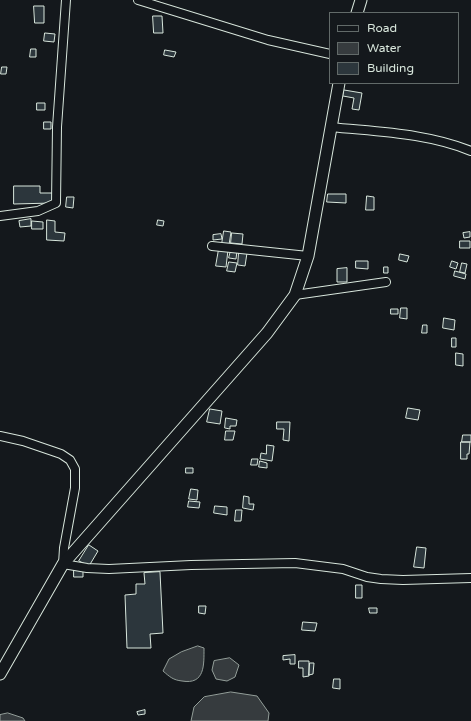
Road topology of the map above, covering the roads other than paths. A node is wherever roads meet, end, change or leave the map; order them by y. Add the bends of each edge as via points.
1 (66, 0) edge
2 (138, 0) edge
3 (361, 0) edge
4 (357, 12) edge
5 (329, 54) edge
6 (339, 84) edge
7 (331, 127) junction
8 (471, 151) edge
9 (0, 216) edge
10 (212, 246) dead end
11 (308, 256) junction
12 (386, 282) dead end
13 (295, 295) junction
14 (0, 436) edge
15 (63, 564) junction
16 (471, 578) edge
17 (0, 674) edge

1 - 9 street via 57,127 56,203 38,211
2 - 5 street via 268,40
3 - 4 main road
6 - 7 main road
7 - 8 street via 407,134
7 - 11 main road
10 - 11 street
11 - 13 main road
12 - 13 street
13 - 15 main road via 268,333
14 - 15 street via 61,454 70,460 75,469 76,488
15 - 16 street via 109,569 295,563 343,569 381,579
15 - 17 main road

